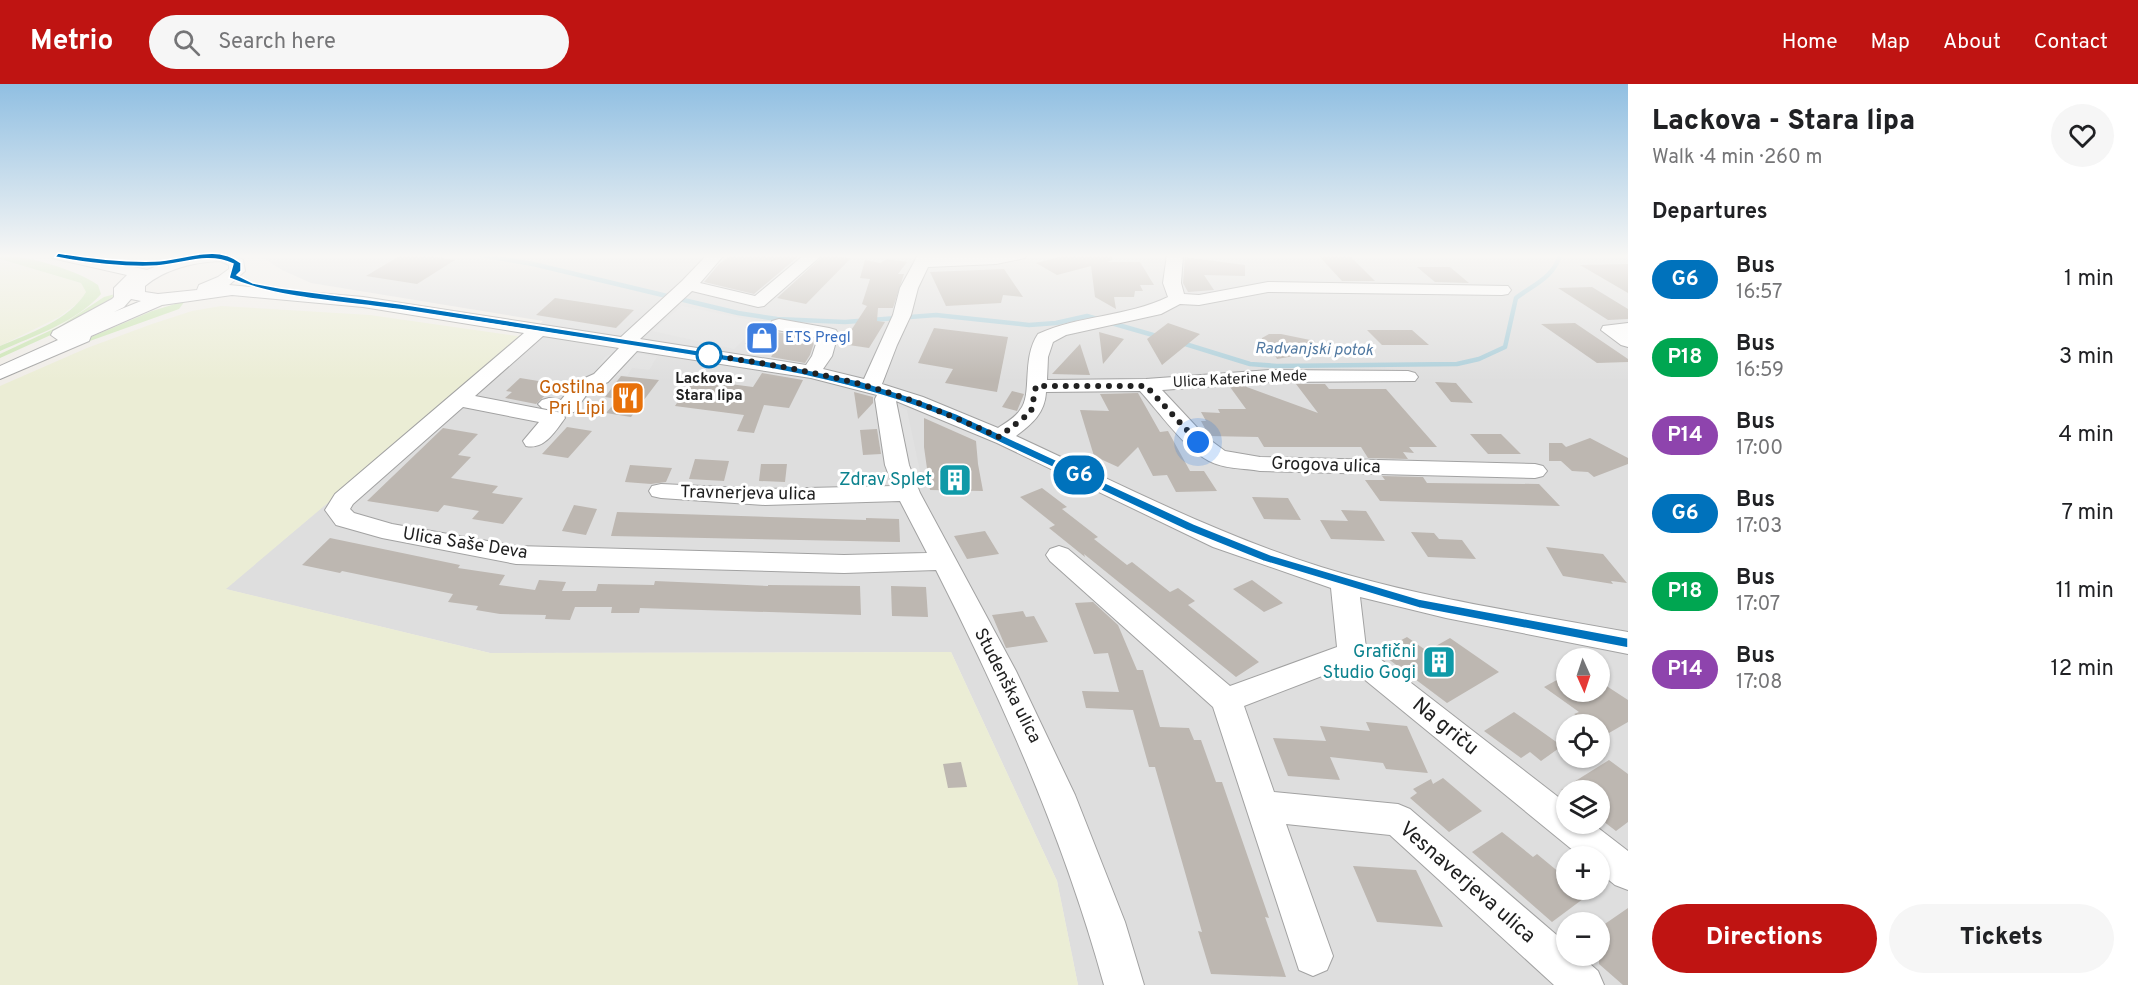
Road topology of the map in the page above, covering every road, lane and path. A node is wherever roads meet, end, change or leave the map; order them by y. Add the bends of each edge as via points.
1 (127, 297) edge
2 (178, 297) edge
3 (321, 297) edge
4 (326, 297) edge
5 (352, 297) edge
6 (675, 297) edge
7 (715, 297) edge
8 (764, 297) edge
9 (906, 297) edge
10 (1215, 297) edge
11 (331, 298) junction
12 (169, 299) joint
13 (1177, 299) joint
14 (363, 302) junction
15 (779, 326) dead end
16 (541, 328) junction
17 (1628, 329) edge
18 (66, 338) junction
19 (1628, 341) edge
20 (630, 342) junction
21 (0, 362) edge
22 (0, 372) edge
23 (811, 372) junction
24 (1408, 377) dead end
25 (1036, 386) junction
26 (1146, 386) junction
27 (880, 390) junction
28 (457, 399) junction
29 (549, 404) dead end
30 (999, 437) junction
31 (534, 441) dead end
32 (1536, 471) dead end
33 (661, 491) dead end
34 (908, 492) junction
35 (1059, 555) dead end
36 (944, 561) junction
37 (1343, 583) junction
38 (1628, 643) edge
39 (1352, 653) junction
40 (1226, 700) junction
41 (1263, 806) junction
42 (1628, 873) edge
43 (1313, 956) dead end
44 (1124, 985) edge
45 (1584, 985) edge

1 - 18 street
2 - 12 street
3 - 11 street
4 - 11 street
5 - 14 street
6 - 20 street
7 - 8 street via 758,302
9 - 27 street
10 - 13 street
11 - 14 street
12 - 18 street
13 - 25 street via 1155,310 1060,331 1045,338 1036,363
14 - 16 street
15 - 23 street via 829,334 822,356
16 - 20 street
16 - 28 street, Ulica Saše Deva
17 - 19 street via 1610,330
18 - 21 street
18 - 22 street
20 - 23 street
20 - 29 street via 601,378 583,386 566,407
23 - 27 street
24 - 26 street, Ulica Katerine Mede via 1270,376
25 - 26 street, Ulica Katerine Mede
25 - 30 street via 1031,412
26 - 32 street, Grogova ulica via 1198,442 1218,457 1260,464
27 - 30 street
27 - 34 street, Studenška ulica via 897,465
28 - 31 street via 554,418
28 - 36 street, Ulica Saše Deva via 344,499 337,510 345,519 391,532 516,555 844,564
30 - 37 street via 1190,527
33 - 34 street, Travnerjeva ulica via 765,497
34 - 36 street, Studenška ulica
35 - 40 street
36 - 44 street, Studenška ulica via 1041,756 1089,877
37 - 38 street via 1419,604
37 - 39 street
39 - 40 street
39 - 42 street, Na griču
40 - 41 street
41 - 43 street
41 - 45 street, Vesnaverjeva ulica via 1398,820

